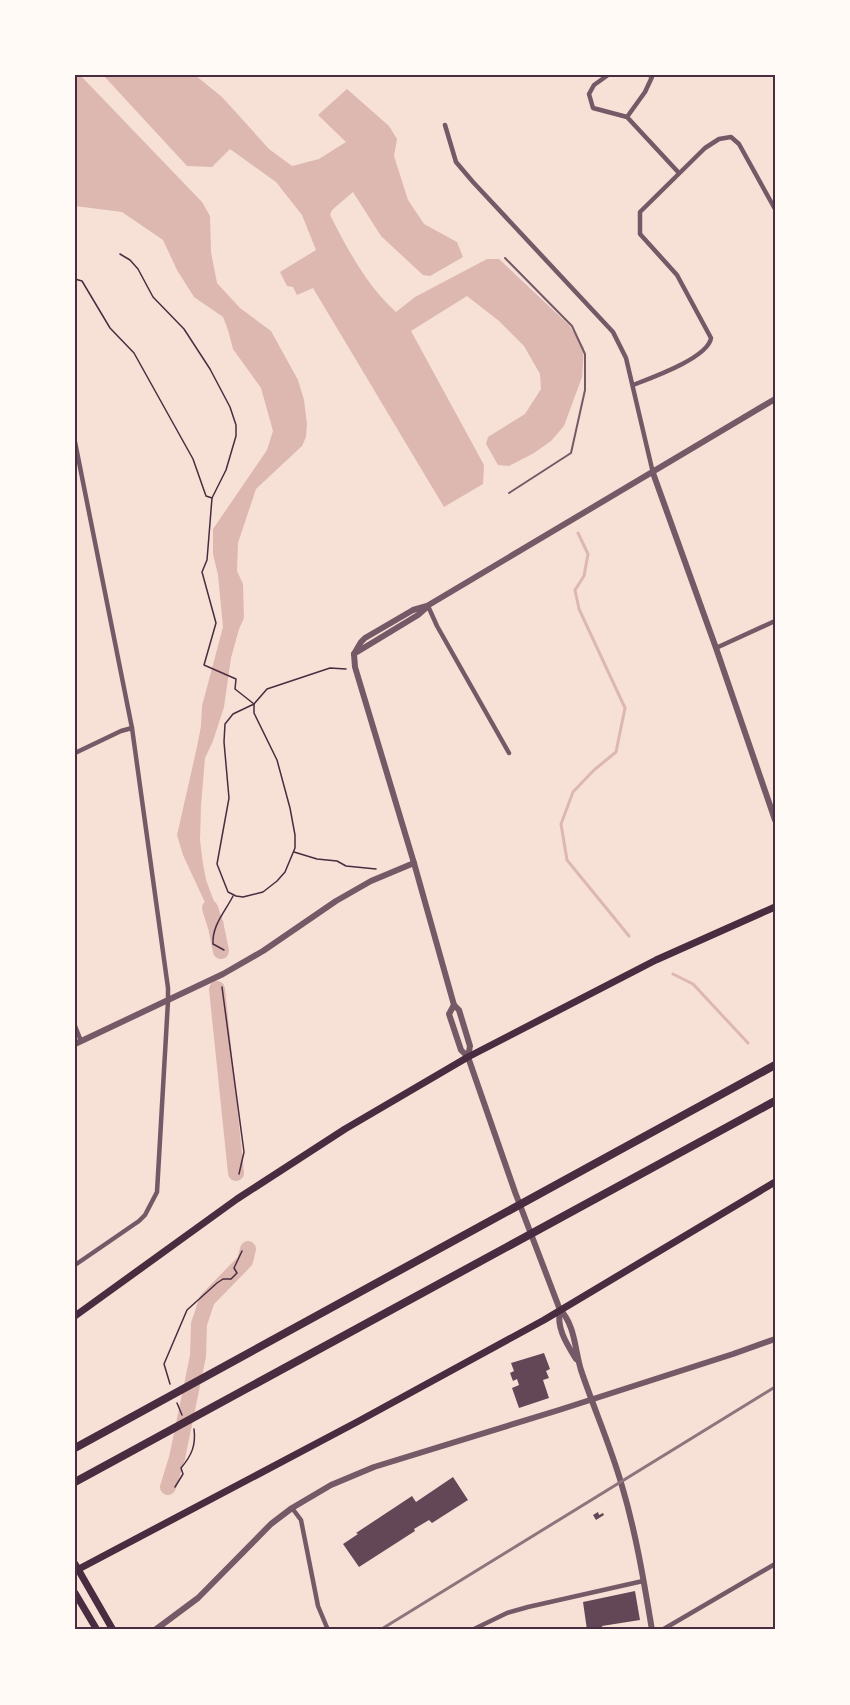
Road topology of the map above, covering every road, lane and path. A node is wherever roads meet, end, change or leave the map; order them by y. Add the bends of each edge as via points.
1 (608, 75) edge
2 (649, 75) edge
3 (627, 117) junction
4 (445, 125) dead end
5 (679, 172) junction
6 (775, 209) edge
7 (120, 254) dead end
8 (505, 258) dead end
9 (75, 279) edge
10 (633, 385) junction
11 (775, 399) edge
12 (75, 442) edge
13 (653, 473) junction
14 (509, 493) dead end
15 (212, 498) junction
16 (428, 606) junction
17 (775, 621) edge
18 (716, 648) junction
19 (346, 669) dead end
20 (254, 704) junction
21 (132, 728) junction
22 (75, 753) edge
23 (509, 753) dead end
24 (775, 820) edge
25 (293, 852) junction
26 (414, 863) junction
27 (377, 869) dead end
28 (233, 895) junction
29 (775, 907) edge
30 (224, 950) dead end
31 (222, 987) dead end
32 (168, 1001) junction
33 (454, 1005) junction
34 (75, 1026) edge
35 (78, 1042) edge
36 (468, 1057) junction
37 (775, 1065) edge
38 (775, 1101) edge
39 (239, 1174) dead end
40 (775, 1182) edge
41 (242, 1251) dead end
42 (75, 1265) edge
43 (560, 1310) junction
44 (75, 1316) edge
45 (775, 1339) edge
46 (171, 1389) dead end
47 (171, 1399) junction
48 (592, 1399) junction
49 (183, 1419) dead end
50 (194, 1424) dead end
51 (75, 1448) edge
52 (75, 1482) edge
53 (175, 1487) dead end
54 (292, 1508) junction
55 (775, 1564) edge
56 (76, 1568) edge
57 (644, 1581) junction
58 (75, 1593) edge
59 (97, 1630) edge
60 (113, 1630) edge
61 (155, 1630) edge
62 (328, 1630) edge
63 (472, 1630) edge
64 (652, 1630) edge
65 (662, 1630) edge

1 - 3 street via 589,94 593,108
2 - 3 street via 652,77 645,92
3 - 5 street
4 - 10 street via 456,162 613,332 627,358
5 - 6 street via 705,148 731,137 739,144
5 - 10 street via 640,212 640,234 677,276 708,329 710,344 699,354
7 - 15 path via 138,269 153,297 184,329 230,407 236,436
8 - 14 lane via 572,326 585,354 585,390 571,453
9 - 15 path via 82,281 110,328 134,353 193,459 206,496
10 - 13 street
11 - 13 street
12 - 21 street
13 - 16 street
13 - 18 street
15 - 20 path via 207,560 202,572 216,623 204,665 236,680 235,689
16 - 23 street
16 - 26 street via 354,654
17 - 18 street
18 - 24 street
19 - 20 path via 330,668 267,689
20 - 25 path via 254,713 277,760 285,789 295,835
20 - 28 path via 233,714 225,724 229,798 217,864 228,892
21 - 22 street
21 - 32 street
25 - 27 path via 346,866
25 - 28 path via 285,872 263,892
26 - 32 street via 371,881 263,951
26 - 33 street
28 - 30 path via 213,937 213,944
29 - 36 main road via 656,960
31 - 39 path via 244,1152
32 - 35 street
32 - 42 street via 157,1192 146,1215
33 - 36 street via 470,1046
33 - 36 street via 449,1014 461,1050
34 - 35 street
36 - 43 street
36 - 44 main road via 345,1129 237,1199
37 - 47 highway
38 - 52 highway
40 - 43 main road
41 - 46 path via 234,1268 237,1273 217,1283 187,1310 164,1364
43 - 48 street via 571,1331
43 - 56 main road via 357,1422
45 - 48 street
47 - 49 path
47 - 51 highway
48 - 54 street via 374,1467 330,1485
48 - 57 street via 622,1487
50 - 53 path via 195,1445
54 - 61 street via 198,1598
54 - 62 street via 301,1520 318,1606
55 - 65 street
56 - 60 main road
57 - 63 street via 528,1607
57 - 64 street
58 - 59 main road

